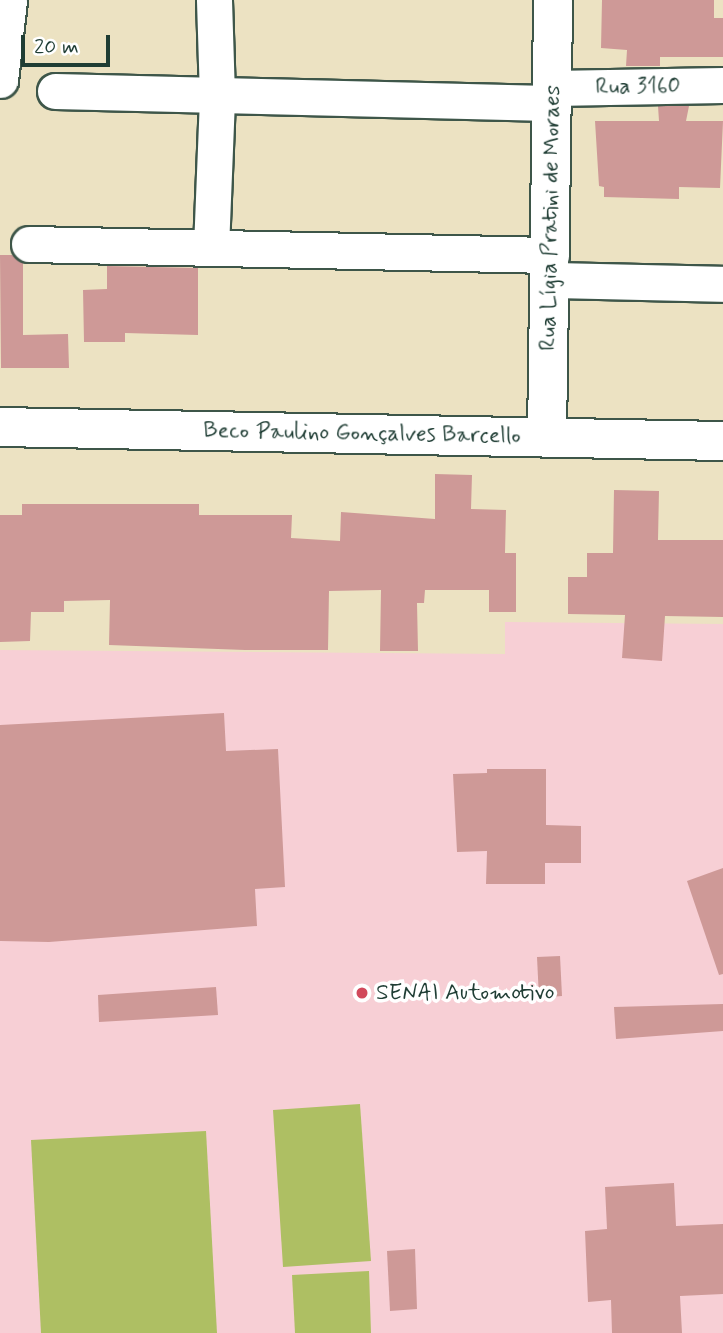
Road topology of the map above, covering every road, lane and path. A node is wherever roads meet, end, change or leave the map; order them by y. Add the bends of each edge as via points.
1 (9, 0) edge
2 (214, 0) edge
3 (553, 0) edge
4 (0, 80) edge
5 (723, 85) edge
6 (55, 91) dead end
7 (217, 96) junction
8 (552, 96) junction
9 (29, 244) dead end
10 (211, 248) junction
11 (551, 267) junction
12 (723, 284) edge
13 (0, 427) edge
14 (547, 437) junction
15 (723, 441) edge

1 - 4 street
2 - 7 street
3 - 8 main road, Rua Lígia Pratini de Moraes
5 - 8 street, Rua 3160
6 - 7 street, Rua 3160
7 - 8 street, Rua 3160
7 - 10 street
8 - 11 main road, Rua Lígia Pratini de Moraes
9 - 10 street
10 - 11 street
11 - 12 street
11 - 14 main road, Rua Lígia Pratini de Moraes
13 - 14 main road, Beco Paulino Gonçalves Barcello
14 - 15 main road, Beco Paulino Gonçalves Barcello

